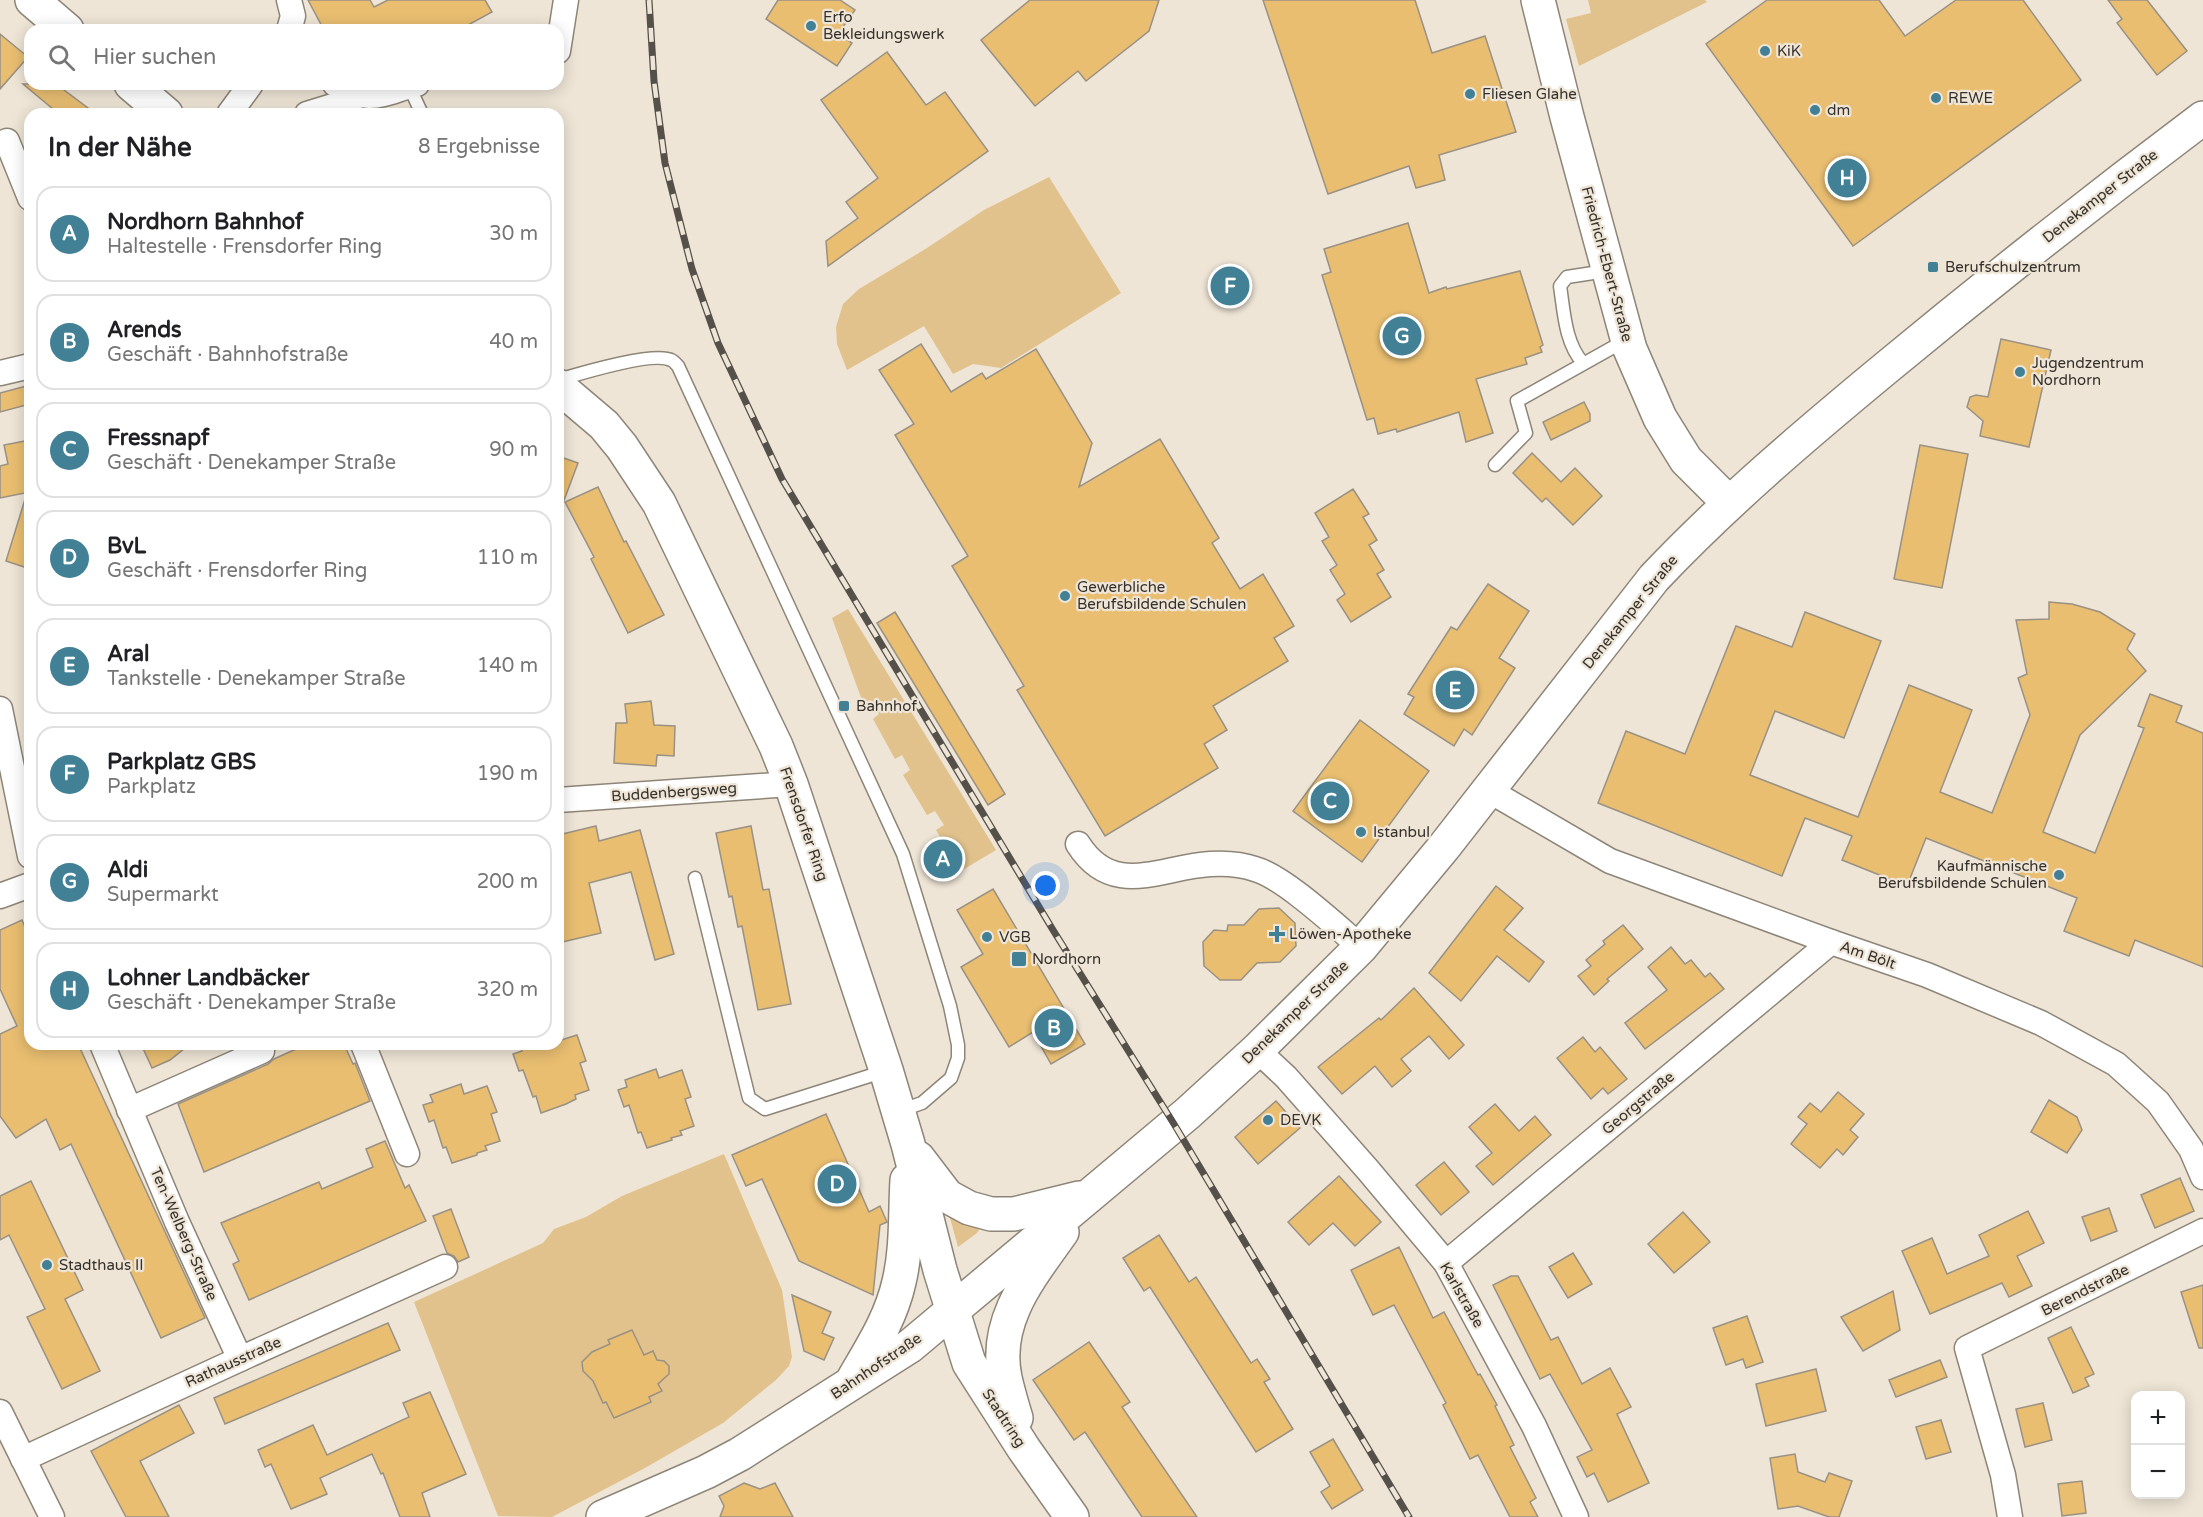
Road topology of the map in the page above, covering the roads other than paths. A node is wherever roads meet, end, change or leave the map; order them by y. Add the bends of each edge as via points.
1 (32, 0) edge
2 (290, 0) edge
3 (566, 0) edge
4 (1538, 0) edge
5 (60, 24) edge
6 (291, 24) edge
7 (562, 24) edge
8 (138, 90) edge
9 (247, 90) edge
10 (346, 90) edge
11 (401, 90) edge
12 (415, 90) edge
13 (369, 103) edge
14 (159, 108) edge
15 (233, 108) edge
16 (326, 108) edge
17 (420, 108) edge
18 (2203, 118) edge
19 (7, 141) dead end
20 (24, 183) edge
21 (1608, 270) junction
22 (1627, 339) junction
23 (1583, 363) junction
24 (24, 367) edge
25 (0, 373) edge
26 (564, 378) edge
27 (564, 391) edge
28 (1495, 465) dead end
29 (1729, 503) junction
30 (0, 709) edge
31 (791, 784) junction
32 (1488, 790) junction
33 (564, 800) edge
34 (24, 827) edge
35 (1077, 844) dead end
36 (695, 879) dead end
37 (24, 887) edge
38 (0, 896) edge
39 (1831, 942) junction
40 (1362, 947) junction
41 (104, 1050) edge
42 (266, 1050) edge
43 (365, 1050) edge
44 (1257, 1050) junction
45 (886, 1070) junction
46 (129, 1110) junction
47 (898, 1111) junction
48 (1174, 1124) joint
49 (908, 1144) junction
50 (407, 1154) dead end
51 (2203, 1177) edge
52 (1089, 1195) junction
53 (2203, 1231) edge
54 (1446, 1263) junction
55 (445, 1268) dead end
56 (952, 1311) junction
57 (240, 1359) junction
58 (849, 1385) junction
59 (0, 1412) edge
60 (1024, 1449) junction
61 (18, 1450) junction
62 (52, 1517) edge
63 (603, 1517) edge
64 (1072, 1517) edge
65 (1576, 1517) edge
66 (2010, 1517) edge

1 - 5 street
2 - 6 street
3 - 7 street
4 - 21 street, Friedrich-Ebert-Straße
8 - 14 street
9 - 15 street
10 - 13 street
11 - 13 street
12 - 17 lane
13 - 16 street via 346,102
18 - 29 street, Denekamper Straße via 2068,220 1803,436
19 - 20 street
21 - 22 street, Friedrich-Ebert-Straße
21 - 23 lane via 1567,277 1560,286 1566,328 1572,348
22 - 23 lane
22 - 29 street, Friedrich-Ebert-Straße via 1660,418 1686,460
23 - 28 lane via 1517,401 1526,433
24 - 25 street
26 - 47 lane via 658,358 670,359 678,366 903,854 950,1006 958,1058 951,1078 922,1103
27 - 31 street, Frensdorfer Ring via 604,425 659,503
29 - 32 street, Denekamper Straße via 1654,578
30 - 34 street
31 - 33 street, Buddenbergsweg
31 - 45 street, Frensdorfer Ring
32 - 39 street, Am Bölt via 1610,861
32 - 40 street, Denekamper Straße
35 - 40 street via 1103,871 1123,876 1149,876 1208,864 1232,863 1258,869 1285,885
36 - 45 lane via 749,1098 765,1109
37 - 38 street
39 - 51 street, Am Bölt via 1927,975 2041,1023 2116,1064 2158,1102 2191,1149
39 - 54 street, Georgstraße
40 - 44 street, Denekamper Straße
41 - 46 street, Ten-Welberg-Straße
42 - 46 street
43 - 50 street
44 - 48 street, Denekamper Straße
44 - 54 street, Karlstraße via 1286,1077
45 - 47 street, Frensdorfer Ring
46 - 57 street, Ten-Welberg-Straße
47 - 49 street, Frensdorfer Ring
48 - 52 street, Bahnhofstraße
49 - 52 street via 947,1196 969,1208 991,1214 1014,1214
49 - 56 street, Frensdorfer Ring
49 - 58 street via 899,1282 881,1333
52 - 56 street, Bahnhofstraße
52 - 60 street via 1020,1291 1006,1331 1004,1376
53 - 66 street, Berendstraße via 1967,1348 2003,1475
54 - 65 street, Karlstraße via 1534,1426
55 - 57 street, Rathausstraße
56 - 58 street, Bahnhofstraße via 910,1346
56 - 60 street, Stadtring via 969,1363
57 - 61 street, Rathausstraße
58 - 63 street, Bahnhofstraße via 740,1454
59 - 61 street
60 - 64 street, Stadtring
61 - 62 street

